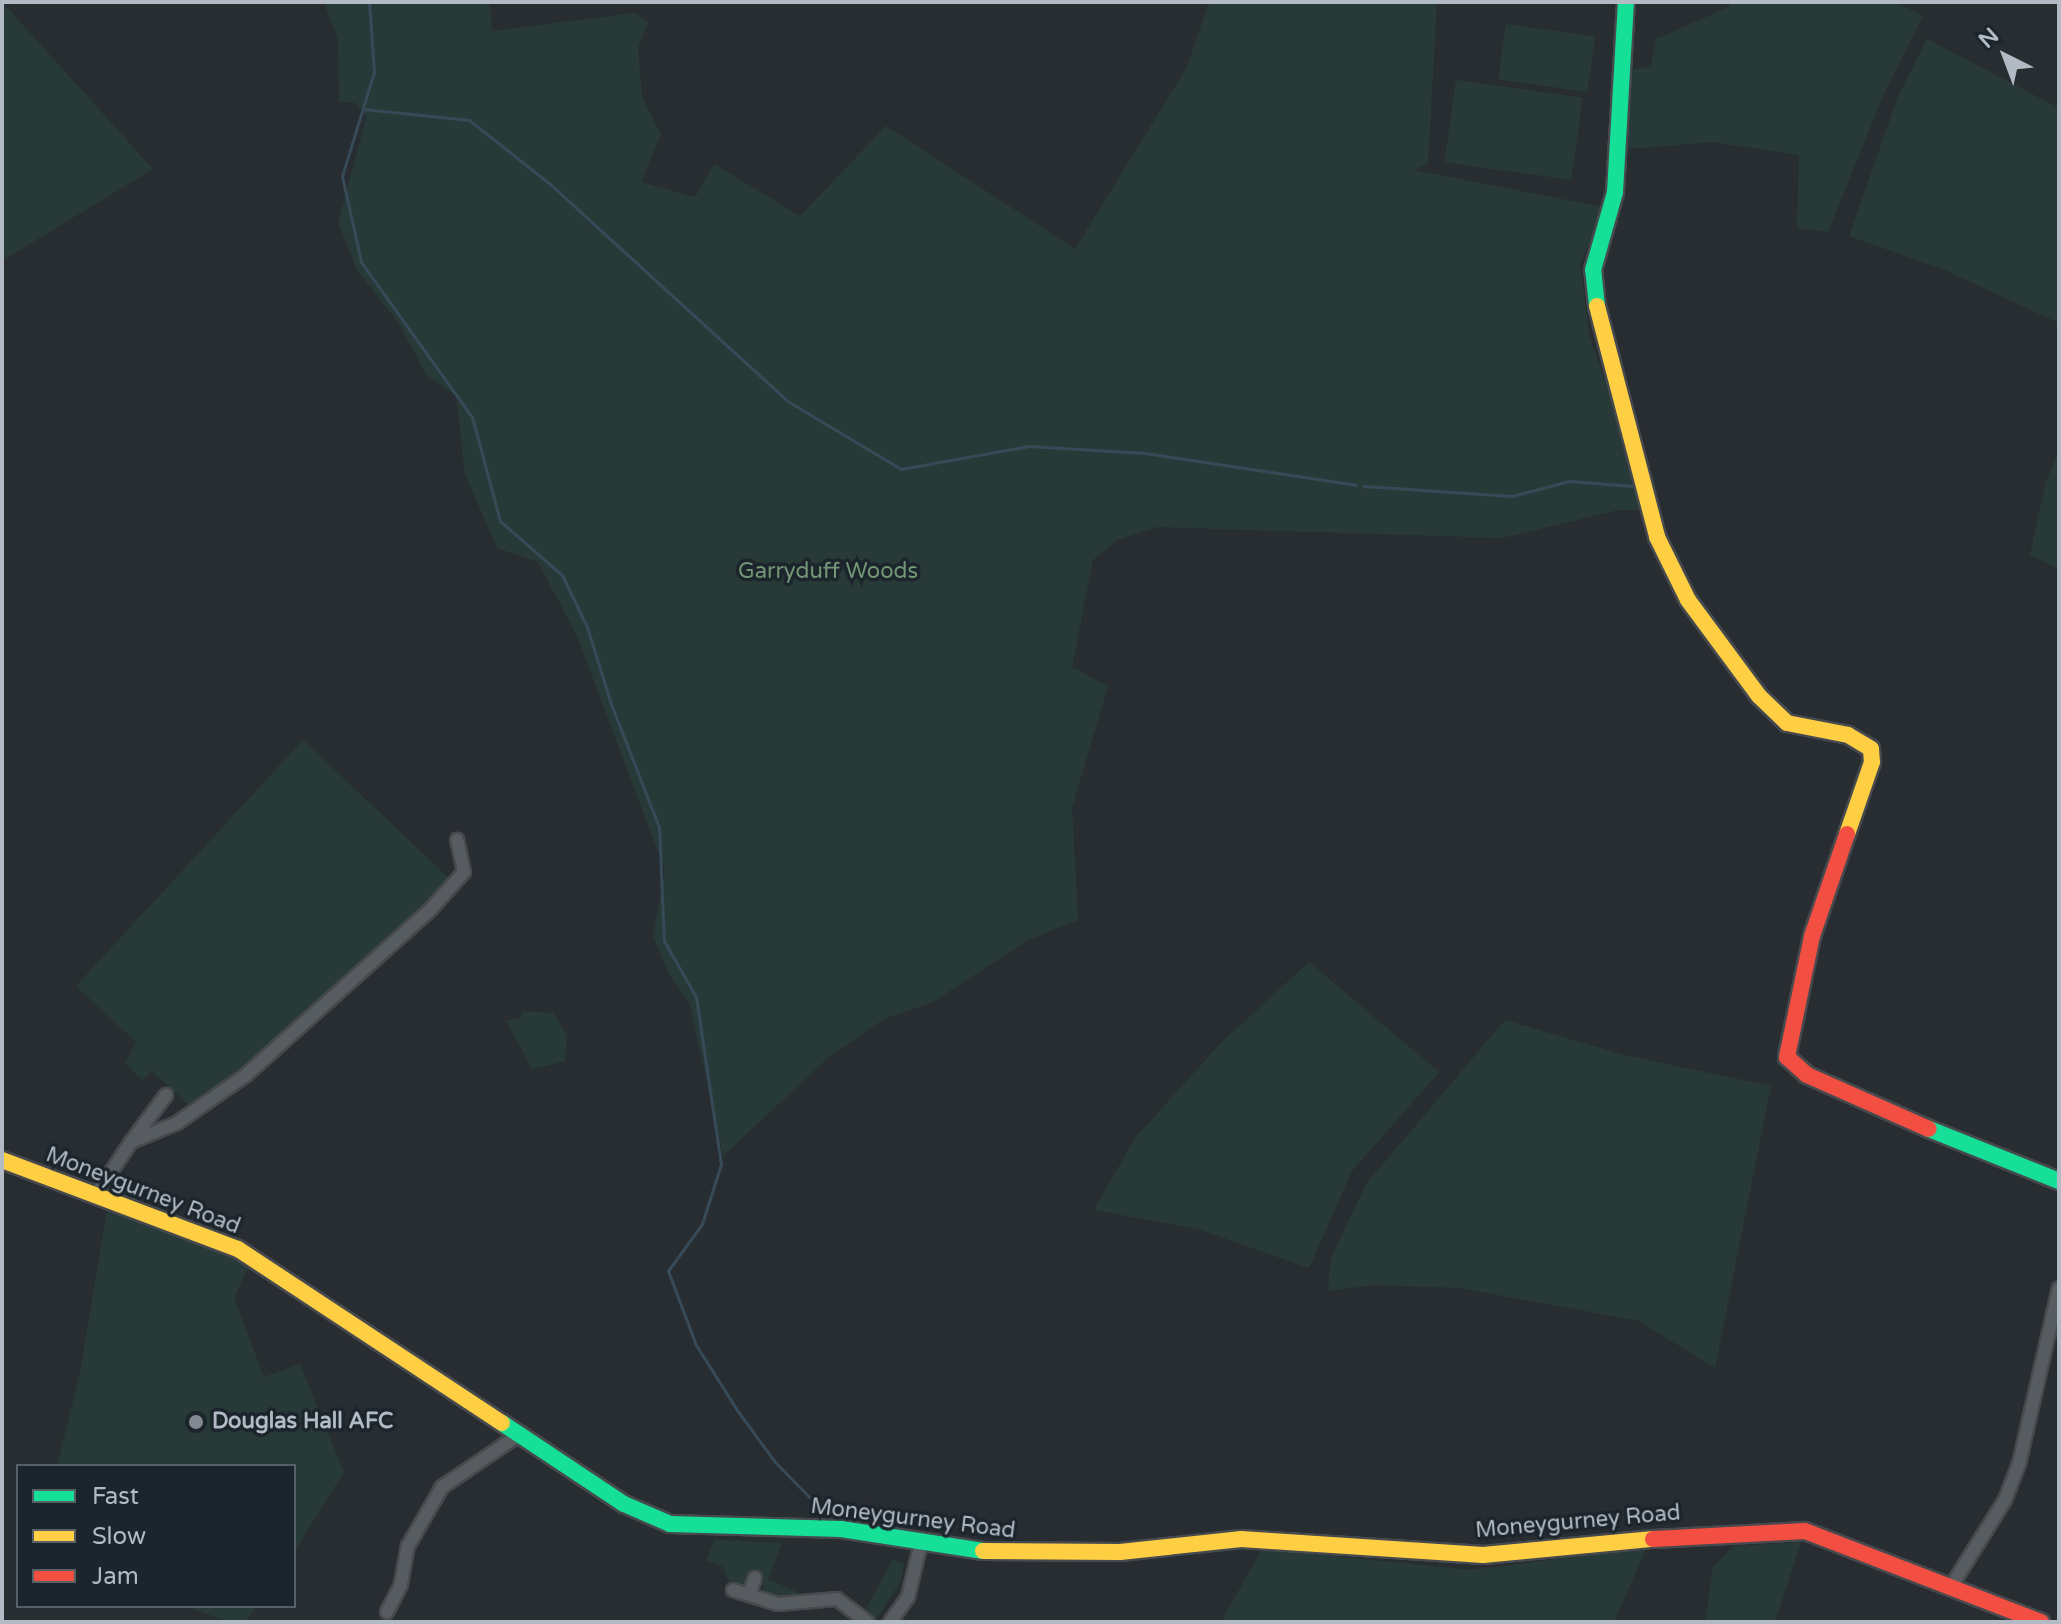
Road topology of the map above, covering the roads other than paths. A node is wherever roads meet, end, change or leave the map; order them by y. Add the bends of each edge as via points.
1 (1626, 2) edge
2 (457, 840) dead end
3 (166, 1095) dead end
4 (131, 1142) junction
5 (2, 1160) edge
6 (2059, 1181) edge
7 (97, 1193) junction
8 (2059, 1288) edge
9 (520, 1434) junction
10 (921, 1543) junction
11 (755, 1578) dead end
12 (1952, 1585) junction
13 (733, 1590) dead end
14 (749, 1595) junction
15 (387, 1612) dead end
16 (867, 1622) edge
17 (890, 1622) edge
18 (2041, 1622) edge

1 - 6 street via 1615,192 1594,259 1594,281 1599,330 1627,408 1657,537 1688,600 1759,696 1787,723 1848,735 1871,749 1872,762 1812,936 1787,1057 1807,1075 2019,1169
2 - 4 street via 464,857 457,883 359,977 246,1075 177,1123
3 - 4 street
4 - 7 street
5 - 7 street, Moneygurney Road
7 - 9 street, Moneygurney Road via 238,1249
8 - 12 street via 2019,1464 2005,1500
9 - 10 street, Moneygurney Road via 624,1504 670,1524 841,1529
9 - 15 street via 442,1487 408,1546 401,1584
10 - 12 street, Moneygurney Road via 1001,1554 1120,1552 1271,1539 1483,1555 1754,1530 1805,1531
10 - 17 street via 908,1597
11 - 14 street
12 - 18 street, Moneygurney Road
13 - 14 street
14 - 16 street via 778,1604 837,1599

